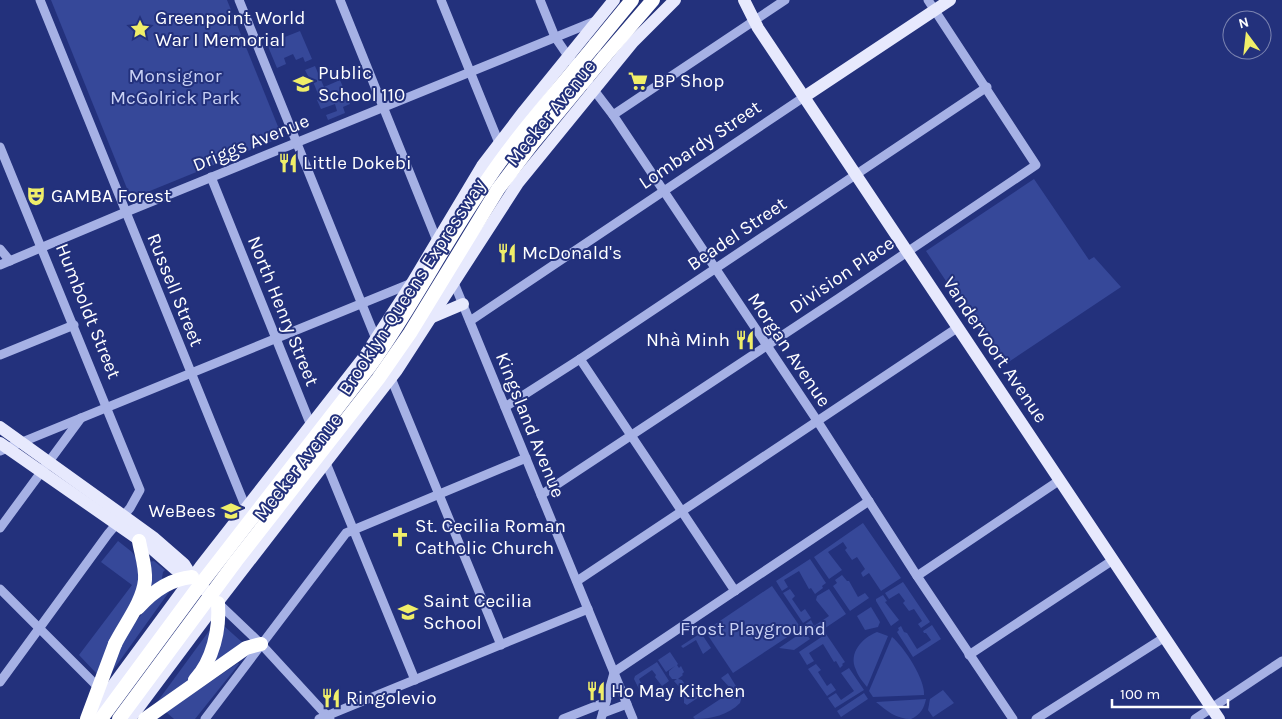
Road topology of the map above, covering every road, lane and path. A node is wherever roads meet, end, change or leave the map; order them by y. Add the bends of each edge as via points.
1 (40, 0) edge
2 (238, 0) edge
3 (340, 0) edge
4 (441, 0) edge
5 (540, 0) edge
6 (614, 0) edge
7 (632, 0) edge
8 (653, 0) edge
9 (675, 0) edge
10 (744, 0) edge
11 (785, 0) edge
12 (950, 0) edge
13 (932, 5) edge
14 (598, 20) junction
15 (754, 20) junction
16 (555, 37) junction
17 (568, 56) junction
18 (470, 71) junction
19 (986, 87) junction
20 (595, 90) junction
21 (804, 97) junction
22 (383, 107) junction
23 (613, 115) junction
24 (296, 142) junction
25 (499, 143) junction
26 (0, 147) edge
27 (855, 174) junction
28 (211, 177) junction
29 (664, 192) junction
30 (126, 212) junction
31 (438, 239) junction
32 (41, 248) junction
33 (0, 249) edge
34 (906, 252) junction
35 (10, 261) junction
36 (0, 265) edge
37 (715, 268) junction
38 (454, 281) junction
39 (412, 283) junction
40 (362, 304) junction
41 (463, 304) junction
42 (430, 318) junction
43 (470, 321) junction
44 (74, 325) junction
45 (957, 328) junction
46 (277, 338) junction
47 (376, 339) junction
48 (766, 345) junction
49 (0, 355) edge
50 (580, 359) junction
51 (192, 373) junction
52 (392, 378) junction
53 (505, 407) junction
54 (107, 408) junction
55 (81, 418) junction
56 (818, 422) junction
57 (311, 425) junction
58 (0, 427) edge
59 (631, 435) junction
60 (21, 442) junction
61 (2, 448) edge
62 (526, 458) junction
63 (326, 462) junction
64 (46, 467) junction
65 (1060, 480) junction
66 (439, 494) junction
67 (541, 495) junction
68 (869, 500) junction
69 (246, 508) junction
70 (682, 512) junction
71 (120, 520) junction
72 (0, 528) edge
73 (354, 529) junction
74 (139, 541) junction
75 (1113, 560) junction
76 (917, 576) junction
77 (192, 577) junction
78 (577, 581) junction
79 (0, 589) edge
80 (735, 591) junction
81 (218, 603) junction
82 (588, 609) junction
83 (130, 616) junction
84 (39, 629) junction
85 (1165, 637) junction
86 (261, 644) junction
87 (501, 645) junction
88 (970, 655) junction
89 (1282, 661) edge
90 (614, 672) junction
91 (415, 680) junction
92 (0, 682) edge
93 (182, 693) junction
94 (106, 695) junction
95 (606, 702) junction
96 (627, 704) junction
97 (1212, 708) junction
98 (602, 716) edge
99 (325, 718) edge
100 (87, 719) edge
101 (101, 719) edge
102 (119, 719) edge
103 (129, 719) edge
104 (145, 719) edge
105 (205, 719) edge
106 (563, 719) edge
107 (633, 719) edge
108 (1013, 719) edge
109 (1036, 719) edge
110 (1195, 719) edge
111 (1219, 719) edge

1 - 30 street, Russell Street
2 - 24 street
3 - 22 street, Kingsland Avenue
4 - 18 street
5 - 16 street, Morgan Avenue
6 - 14 main road, Meeker Avenue
7 - 101 highway, Brooklyn-Queens Expressway, bridge via 494,170 370,366
8 - 102 highway, Brooklyn-Queens Expressway, bridge via 502,184 382,374 236,561
9 - 20 main road, Meeker Avenue via 637,38
10 - 15 main road, Vandervoort Avenue
11 - 15 street
12 - 13 main road, Lombardy Street
13 - 19 street
13 - 21 main road, Lombardy Street
14 - 16 street, Driggs Avenue
14 - 17 main road, Meeker Avenue
15 - 21 main road, Vandervoort Avenue
15 - 23 street
16 - 17 street, Morgan Avenue
16 - 18 street, Driggs Avenue
17 - 20 street, Morgan Avenue
17 - 25 main road, Meeker Avenue
18 - 22 street, Driggs Avenue
18 - 25 street
19 - 27 street, Beadel Street
19 - 34 street, Division Place via 1036,164
20 - 23 street, Morgan Avenue
20 - 38 main road, Meeker Avenue via 509,195
21 - 27 main road, Vandervoort Avenue
21 - 29 street, Lombardy Street
22 - 24 street, Driggs Avenue
22 - 31 street, Kingsland Avenue
23 - 29 street, Morgan Avenue
24 - 28 street, Driggs Avenue
24 - 40 street
25 - 31 main road, Meeker Avenue
26 - 32 street, Humboldt Street
27 - 34 main road, Vandervoort Avenue
27 - 37 street, Beadel Street
28 - 30 street, Driggs Avenue
28 - 46 street, North Henry Street
29 - 37 street, Morgan Avenue
29 - 43 street, Lombardy Street
30 - 32 street, Driggs Avenue
30 - 51 street, Russell Street
31 - 38 street, Kingsland Avenue via 451,253
31 - 39 main road, Meeker Avenue
32 - 35 street, Driggs Avenue
32 - 44 street, Humboldt Street
33 - 35 street
34 - 45 main road, Vandervoort Avenue
34 - 48 street, Division Place
35 - 36 street, Driggs Avenue
37 - 48 street, Morgan Avenue
37 - 50 street, Beadel Street
38 - 41 street, Kingsland Avenue
38 - 42 main road, Meeker Avenue
39 - 40 street
39 - 47 main road, Meeker Avenue
40 - 46 street
40 - 47 street
41 - 42 main road
41 - 43 street, Kingsland Avenue
42 - 52 main road, Meeker Avenue
43 - 53 street, Kingsland Avenue
44 - 49 street
44 - 54 street, Humboldt Street
45 - 56 street
45 - 65 main road, Vandervoort Avenue
46 - 51 street
46 - 57 street, North Henry Street
47 - 57 main road, Meeker Avenue
48 - 56 street, Morgan Avenue
48 - 59 street, Division Place
50 - 53 street, Beadel Street
50 - 59 street
51 - 54 street
51 - 69 street, Russell Street
52 - 63 main road, Meeker Avenue
52 - 66 street
53 - 62 street, Kingsland Avenue
54 - 55 street
54 - 71 street, Humboldt Street via 140,490
55 - 60 street
55 - 64 street
56 - 68 street, Morgan Avenue
56 - 70 street
57 - 63 street, North Henry Street
57 - 69 main road, Meeker Avenue
58 - 60 main road
59 - 67 street, Division Place
59 - 70 street
60 - 61 street
60 - 64 main road
61 - 64 main road
62 - 66 street
62 - 67 street, Kingsland Avenue
63 - 73 street, North Henry Street
63 - 81 main road, Meeker Avenue
64 - 71 main road
64 - 72 street
65 - 75 main road, Vandervoort Avenue
65 - 76 street
66 - 73 street
66 - 87 street
67 - 78 street, Kingsland Avenue
68 - 76 street, Morgan Avenue
68 - 80 street
69 - 77 main road, Meeker Avenue
70 - 78 street
70 - 80 street
71 - 74 main road
71 - 77 main road via 176,555
71 - 84 street
73 - 86 street via 346,533
73 - 91 street, North Henry Street
74 - 77 main road via 175,569
74 - 83 highway via 145,580
75 - 85 main road, Vandervoort Avenue
75 - 88 street
76 - 88 street, Morgan Avenue
77 - 81 main road
77 - 83 highway via 160,588
77 - 94 main road, Meeker Avenue
78 - 82 street, Kingsland Avenue
79 - 84 street
80 - 90 street
81 - 86 street
81 - 93 highway via 218,624 211,653 201,672
81 - 103 main road, Meeker Avenue
82 - 87 street
82 - 90 street, Kingsland Avenue
83 - 100 highway, bridge via 115,644
84 - 92 street
84 - 94 street
85 - 97 main road, Vandervoort Avenue
85 - 109 street
86 - 93 highway via 246,648
86 - 99 street
86 - 105 street
87 - 91 street
88 - 108 street, Morgan Avenue
89 - 97 street
90 - 95 street
90 - 96 street, Kingsland Avenue
91 - 99 street
93 - 104 highway
94 - 100 main road, Meeker Avenue
94 - 103 street
95 - 98 street
95 - 106 street
96 - 98 street
96 - 107 street, Kingsland Avenue
97 - 110 street
97 - 111 main road, Vandervoort Avenue

